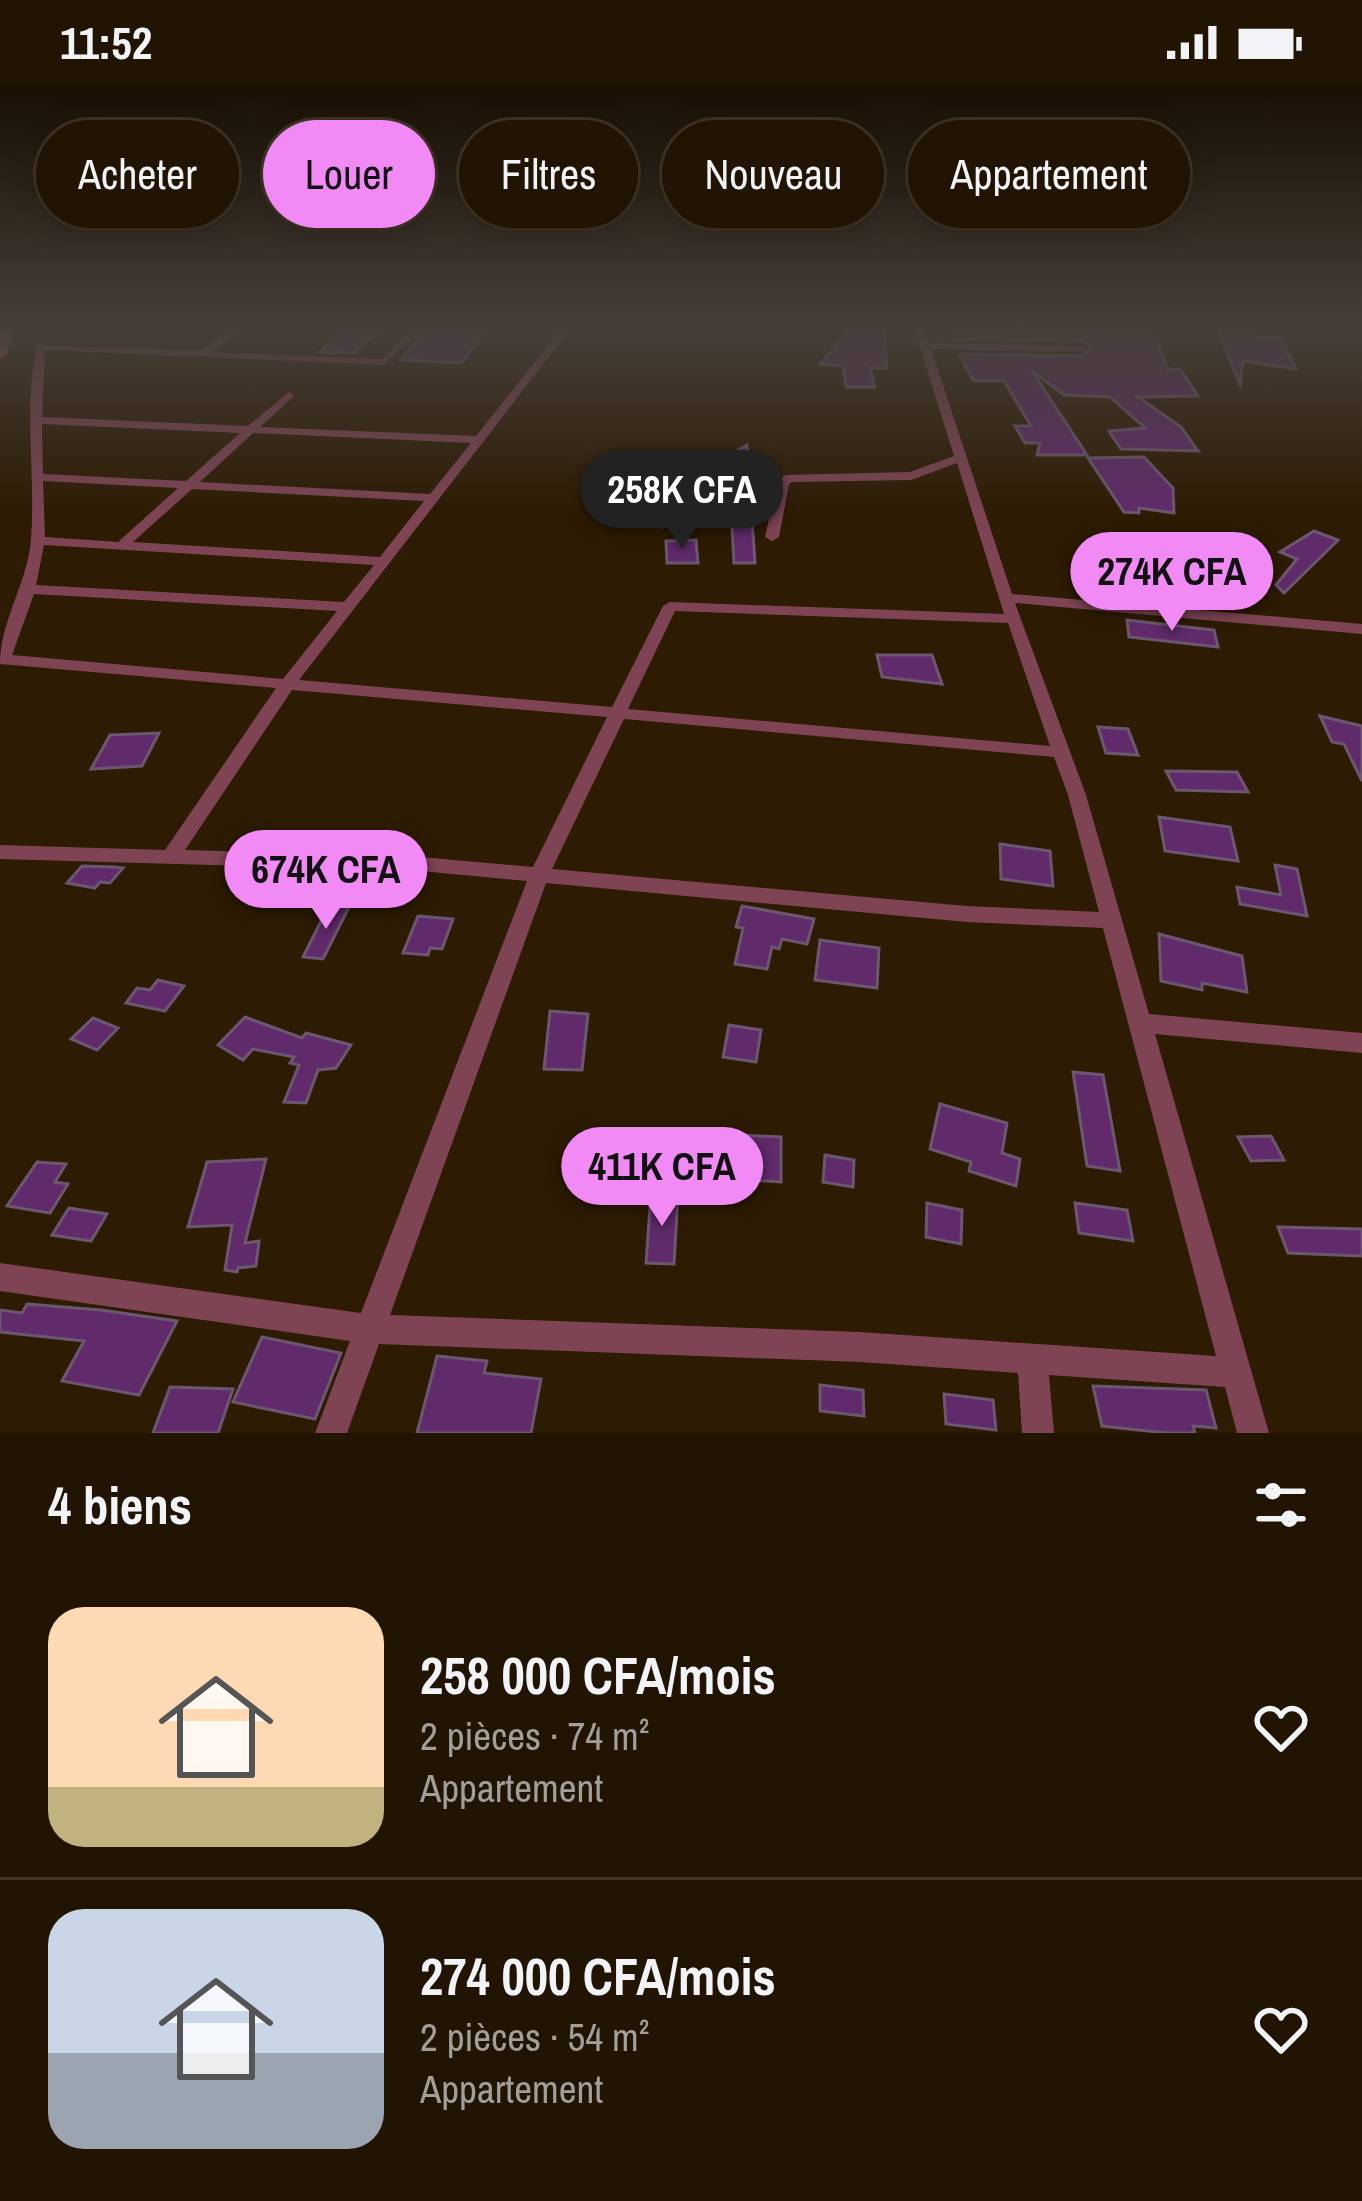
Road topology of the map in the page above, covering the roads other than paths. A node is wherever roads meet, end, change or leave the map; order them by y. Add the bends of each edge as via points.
1 (38, 391) edge
2 (518, 391) edge
3 (939, 391) edge
4 (289, 395) dead end
5 (36, 420) junction
6 (246, 430) junction
7 (479, 440) junction
8 (961, 458) junction
9 (37, 477) junction
10 (188, 485) junction
11 (434, 498) junction
12 (772, 537) dead end
13 (38, 541) junction
14 (121, 546) junction
15 (383, 562) junction
16 (28, 589) junction
17 (348, 607) junction
18 (1010, 608) junction
19 (1362, 628) edge
20 (1, 659) edge
21 (289, 682) junction
22 (616, 716) junction
23 (1061, 752) junction
24 (0, 852) edge
25 (172, 854) junction
26 (539, 875) junction
27 (1109, 920) junction
28 (1139, 1023) junction
29 (1362, 1043) edge
30 (0, 1277) edge
31 (372, 1329) junction
32 (1032, 1358) junction
33 (1234, 1372) junction
34 (331, 1433) edge
35 (1038, 1433) edge
36 (1253, 1433) edge

1 - 5 street
2 - 7 street
3 - 8 street
4 - 6 street
5 - 6 street
5 - 9 street
6 - 7 street
6 - 10 street
7 - 11 street
8 - 12 street via 911,476 788,478
8 - 18 street
9 - 10 street
9 - 13 street
10 - 11 street
10 - 14 street
11 - 15 street
13 - 14 street
13 - 16 street
14 - 15 street
15 - 17 street
16 - 17 street
16 - 20 street
17 - 21 street
18 - 19 street
18 - 22 street via 670,606
18 - 23 street
20 - 21 street
21 - 22 street
21 - 25 street
22 - 23 street
22 - 26 street
23 - 27 street
24 - 25 street
25 - 26 street
26 - 27 street
26 - 31 street
27 - 28 street
28 - 29 street
28 - 33 street
30 - 31 street
31 - 32 street
31 - 34 street
32 - 33 street
32 - 35 street
33 - 36 street

